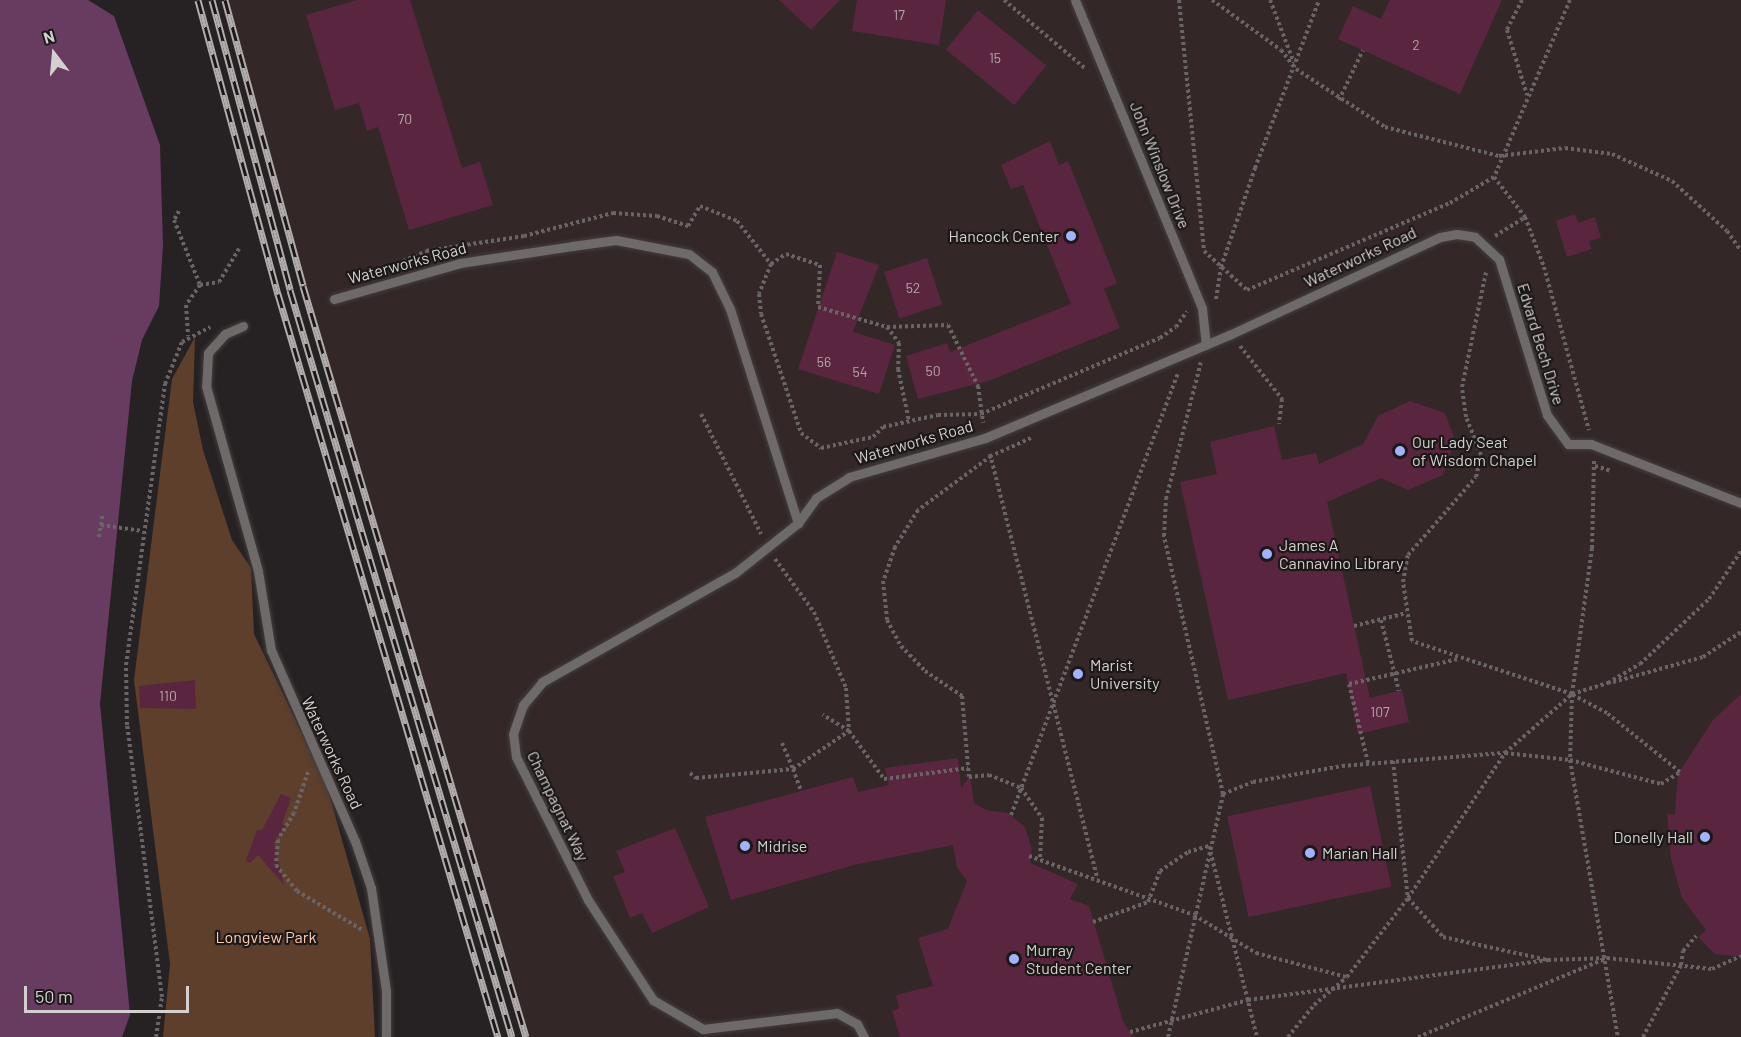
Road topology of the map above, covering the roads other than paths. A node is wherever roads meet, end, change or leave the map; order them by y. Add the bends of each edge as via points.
1 (1075, 0) edge
2 (1485, 243) joint
3 (334, 299) dead end
4 (243, 326) dead end
5 (1206, 345) junction
6 (1741, 503) edge
7 (798, 523) junction
8 (386, 1037) edge
9 (864, 1037) edge

1 - 5 lane, John Winslow Drive via 1202,308
2 - 5 lane, Waterworks Road via 1456,234 1424,244
2 - 6 lane, Edvard Bech Drive via 1499,259 1547,416 1568,444 1591,444
3 - 7 lane, Waterworks Road via 460,263 616,240 690,254 712,272 730,309
4 - 8 lane, Waterworks Road via 212,347 204,377 258,571 271,650 355,841 381,939
5 - 7 lane, Waterworks Road via 985,438 849,477 816,498
7 - 9 lane, Champagnat Way via 769,549 543,682 523,705 513,734 516,757 588,900 653,1000 703,1029 837,1013 857,1024

